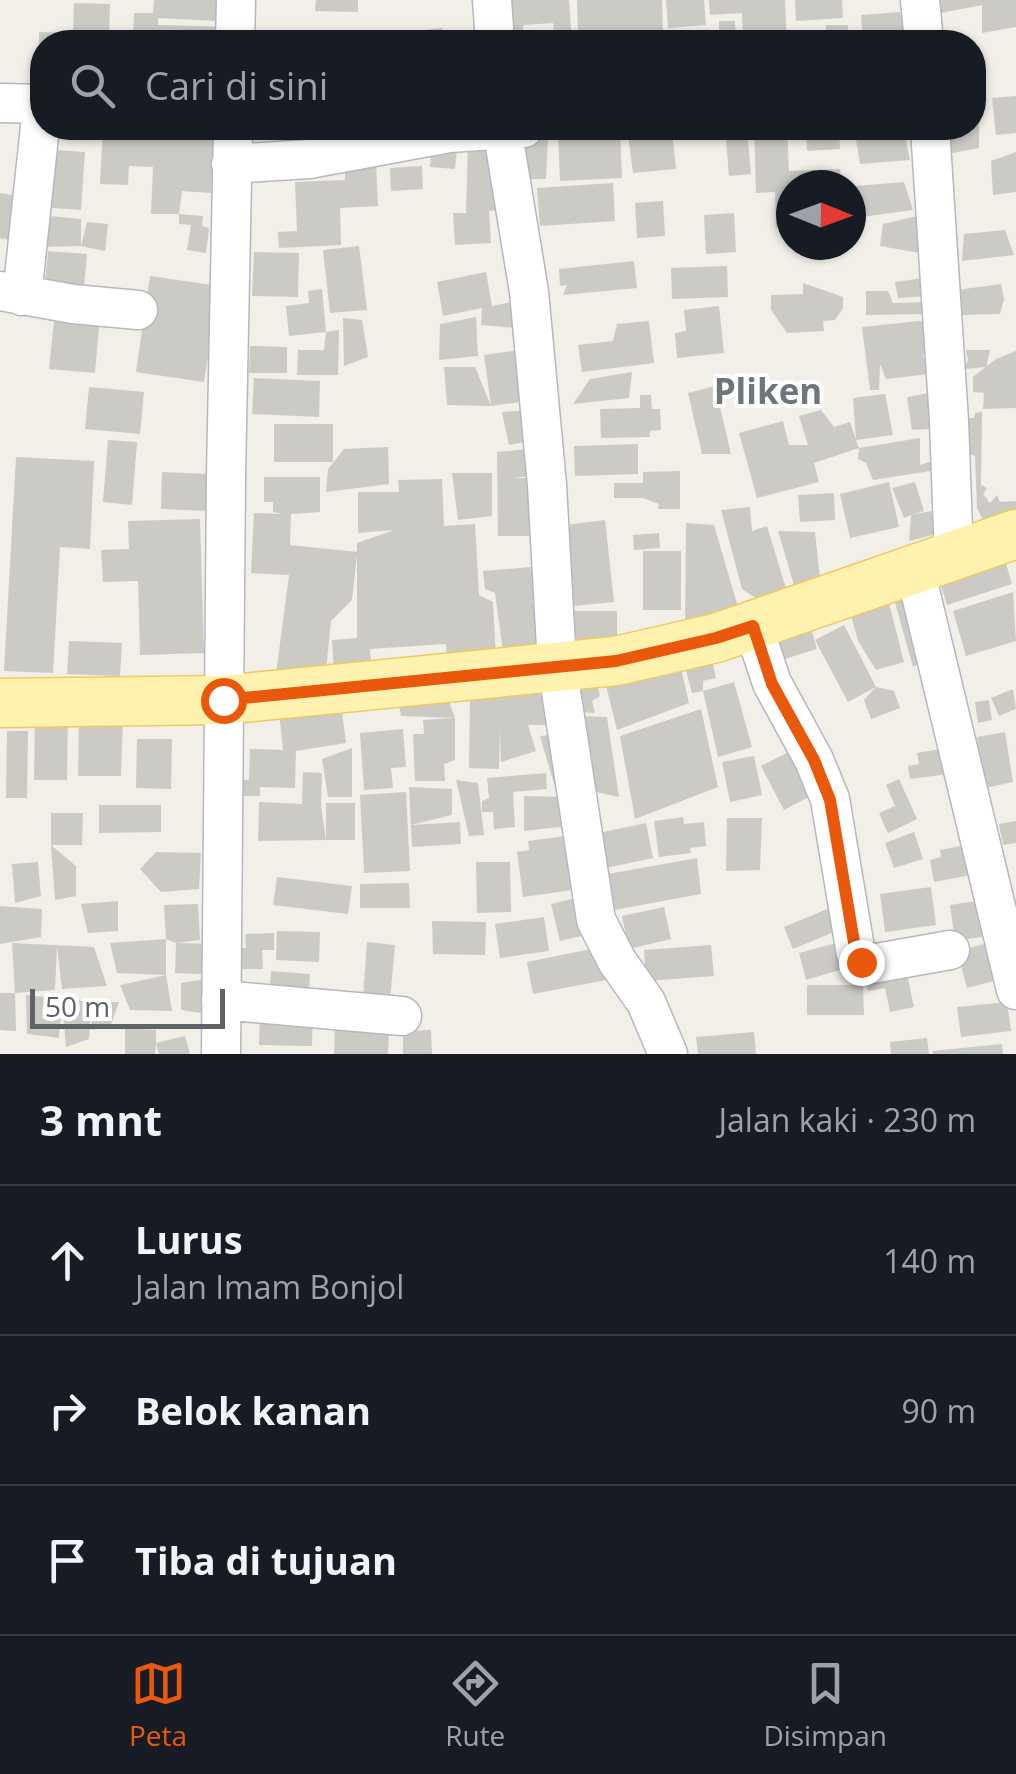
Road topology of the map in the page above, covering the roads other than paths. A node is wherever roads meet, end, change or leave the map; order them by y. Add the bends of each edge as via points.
1 (236, 0) edge
2 (492, 0) edge
3 (920, 0) edge
4 (235, 30) edge
5 (494, 30) edge
6 (923, 30) edge
7 (0, 102) edge
8 (30, 105) edge
9 (36, 140) edge
10 (410, 140) edge
11 (511, 140) edge
12 (931, 140) edge
13 (232, 146) edge
14 (11, 294) edge
15 (138, 310) dead end
16 (1016, 534) edge
17 (935, 563) junction
18 (753, 626) junction
19 (557, 665) junction
20 (223, 700) junction
21 (0, 703) edge
22 (1011, 944) edge
23 (950, 950) dead end
24 (1016, 990) edge
25 (221, 1000) junction
26 (402, 1016) dead end
27 (221, 1054) edge
28 (668, 1054) edge

1 - 4 street
2 - 5 street
3 - 6 street
7 - 8 street
9 - 14 street
10 - 13 street via 309,158
11 - 19 street via 530,292
12 - 17 street via 950,421
13 - 20 street
14 - 15 street
16 - 17 main road
17 - 18 main road
17 - 22 street
18 - 19 main road via 616,661
18 - 23 street via 772,684 830,800 856,954 866,965
19 - 20 main road
19 - 28 street via 596,920 646,1002
20 - 21 main road
20 - 25 street
22 - 24 street
25 - 26 street
25 - 27 street

